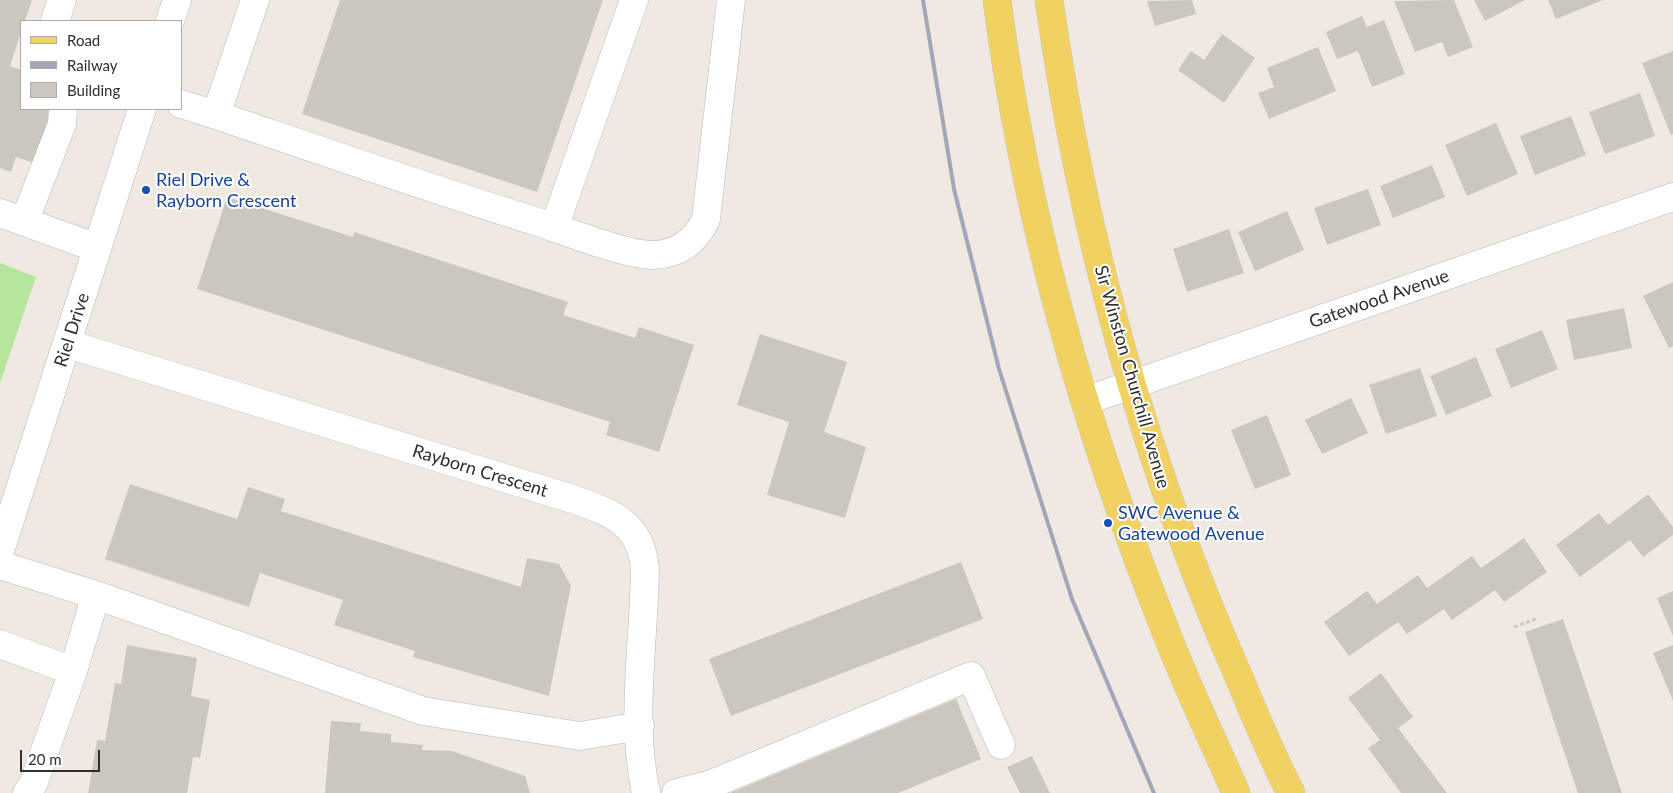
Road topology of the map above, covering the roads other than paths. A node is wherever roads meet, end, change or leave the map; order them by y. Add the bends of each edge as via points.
1 (62, 0) edge
2 (177, 0) edge
3 (255, 0) edge
4 (634, 0) edge
5 (731, 0) edge
6 (997, 0) edge
7 (1049, 0) edge
8 (55, 20) edge
9 (170, 20) edge
10 (182, 104) edge
11 (63, 110) edge
12 (142, 110) edge
13 (216, 115) junction
14 (1673, 197) edge
15 (12, 218) edge
16 (554, 228) junction
17 (97, 248) junction
18 (68, 344) junction
19 (1132, 384) junction
20 (1085, 401) junction
21 (0, 552) edge
22 (0, 565) edge
23 (96, 595) junction
24 (0, 644) edge
25 (73, 671) junction
26 (640, 726) junction
27 (1001, 745) dead end
28 (27, 793) edge
29 (646, 793) edge
30 (676, 793) edge
31 (1236, 793) edge
32 (1291, 793) edge

1 - 8 street
2 - 9 street
3 - 13 street
4 - 16 street
5 - 16 street via 706,219 699,234 683,248 654,255
6 - 20 main road via 1027,177 1061,321
7 - 19 main road, Sir Winston Churchill Avenue via 1088,219
10 - 13 street
11 - 15 street via 62,124
12 - 17 street, Riel Drive
13 - 16 street
14 - 19 street, Gatewood Avenue
15 - 17 street
17 - 18 street, Riel Drive
18 - 21 street, Riel Drive
18 - 26 street, Rayborn Crescent via 576,500 613,515 636,537 643,553 638,691
19 - 20 street, Gatewood Avenue
19 - 32 main road, Sir Winston Churchill Avenue via 1168,500 1215,624
20 - 31 main road via 1123,518 1166,634
22 - 23 street
23 - 25 street
23 - 26 street via 423,710 580,736
24 - 25 street
25 - 28 street via 34,782
26 - 29 street, Rayborn Crescent
27 - 30 street via 971,676 712,784

